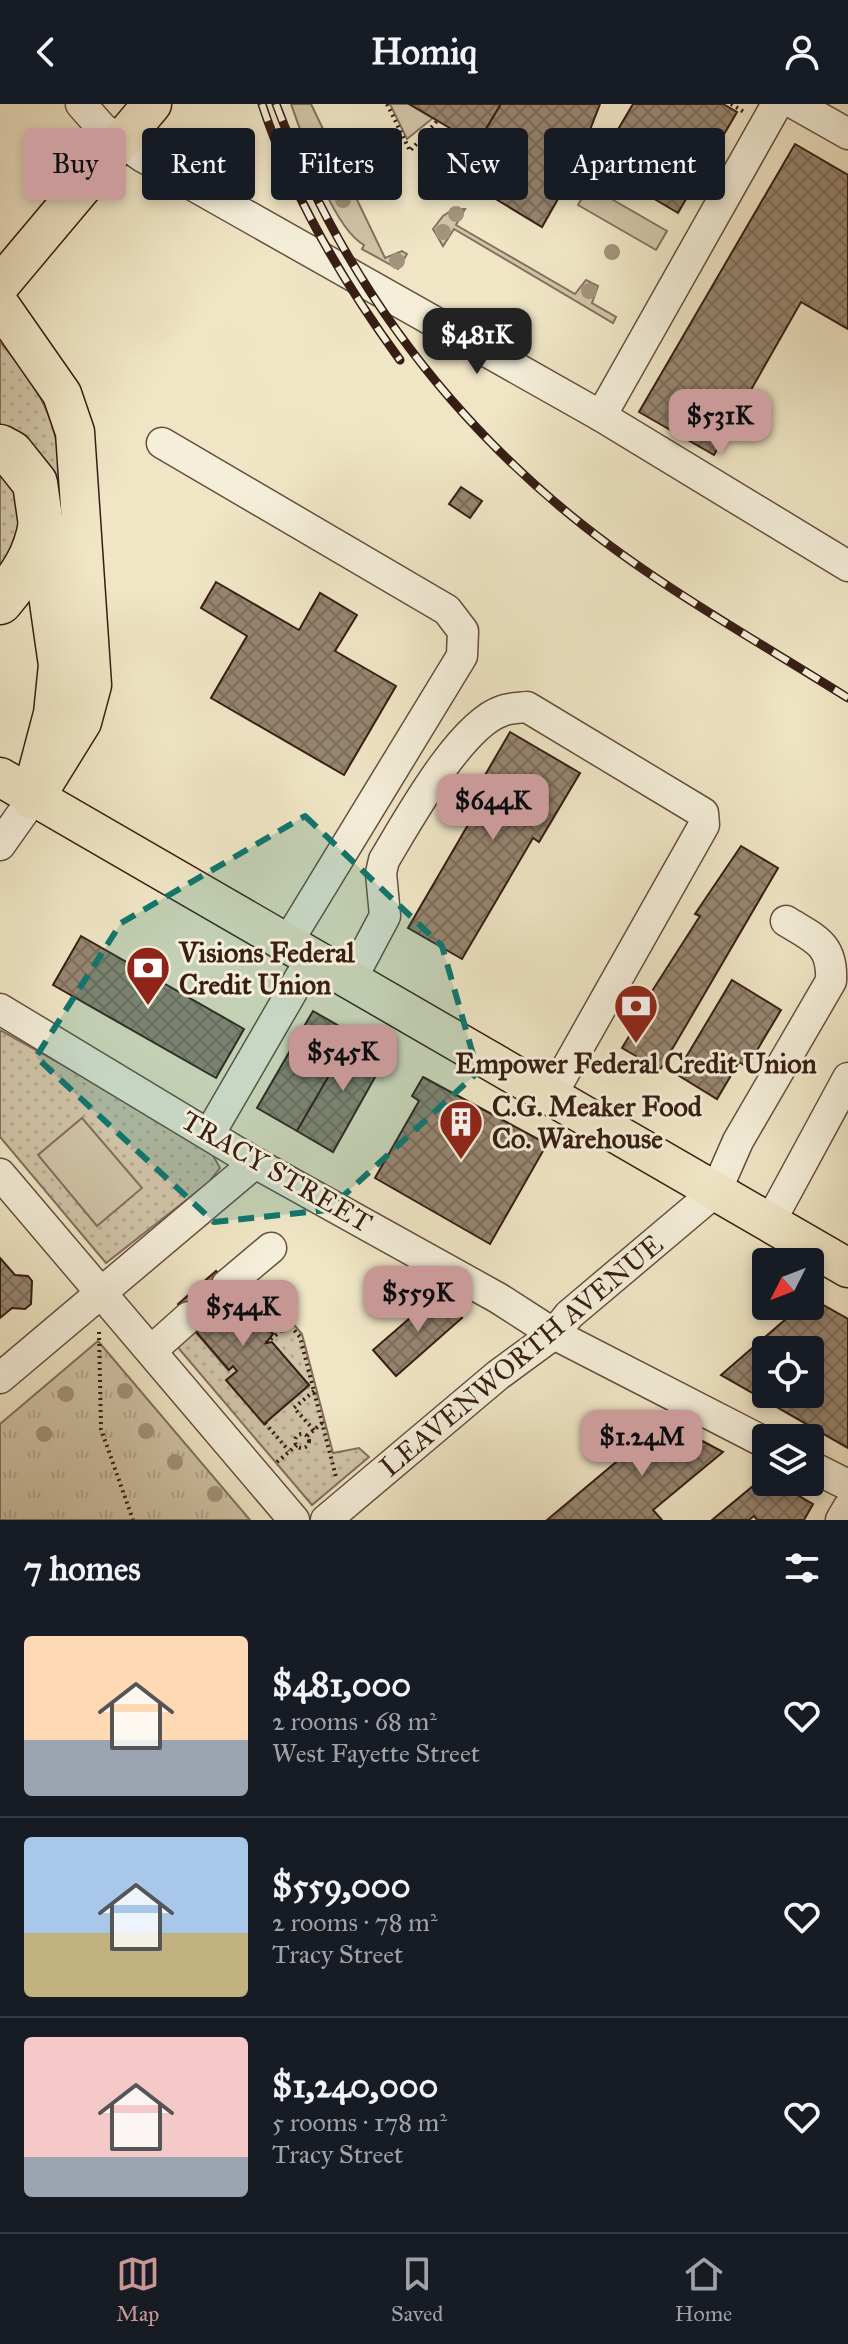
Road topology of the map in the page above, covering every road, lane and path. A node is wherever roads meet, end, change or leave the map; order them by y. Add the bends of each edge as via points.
1 (81, 104) edge
2 (152, 104) edge
3 (387, 104) edge
4 (731, 104) edge
5 (777, 104) edge
6 (795, 104) edge
7 (744, 112) dead end
8 (437, 121) dead end
9 (106, 128) edge
10 (848, 134) edge
11 (126, 135) edge
12 (126, 145) edge
13 (71, 200) edge
14 (0, 285) edge
15 (0, 305) edge
16 (601, 416) junction
17 (162, 443) dead end
18 (0, 447) edge
19 (42, 513) junction
20 (848, 566) edge
21 (0, 602) edge
22 (17, 787) edge
23 (0, 845) edge
24 (786, 921) dead end
25 (299, 950) junction
26 (351, 980) junction
27 (0, 1009) edge
28 (848, 1078) edge
29 (551, 1096) junction
30 (210, 1133) junction
31 (255, 1163) junction
32 (0, 1174) edge
33 (716, 1191) junction
34 (770, 1222) junction
35 (271, 1248) dead end
36 (848, 1268) edge
37 (239, 1282) joint
38 (103, 1291) junction
39 (189, 1317) tunnel mouth
40 (289, 1324) junction
41 (554, 1334) junction
42 (266, 1343) dead end
43 (152, 1350) junction
44 (0, 1378) edge
45 (314, 1391) junction
46 (296, 1397) dead end
47 (300, 1403) junction
48 (265, 1423) dead end
49 (322, 1423) junction
50 (314, 1430) junction
51 (307, 1436) dead end
52 (752, 1436) edge
53 (289, 1451) dead end
54 (824, 1473) edge
55 (337, 1484) dead end
56 (848, 1485) edge
57 (848, 1508) edge
58 (133, 1520) edge
59 (294, 1520) edge
60 (326, 1520) edge
61 (841, 1520) edge

1 - 9 street
2 - 11 main road
3 - 8 path via 410,151
4 - 7 path
5 - 16 street
6 - 10 street
12 - 16 street
13 - 14 main road
15 - 22 main road via 62,394 75,432 92,685 82,722 59,765
16 - 20 street
17 - 25 street via 447,610 463,631 462,656
18 - 19 highway via 35,483
19 - 21 highway via 38,543 24,574
19 - 22 highway via 61,665 56,714
22 - 23 street
22 - 25 main road
24 - 33 street via 818,941 832,960 831,981 738,1141
25 - 26 main road
25 - 30 street
26 - 29 main road
26 - 29 street via 385,916 384,860 464,741 500,711 527,707 703,813 704,825
27 - 30 street, TRACY STREET
28 - 34 street
29 - 33 main road
30 - 31 street, TRACY STREET
31 - 38 street
31 - 41 street, TRACY STREET
32 - 38 street
33 - 34 main road
33 - 41 street, LEAVENWORTH AVENUE via 569,1315
34 - 36 main road
35 - 37 street
37 - 40 path
38 - 43 street
38 - 44 street
38 - 58 path via 101,1429
39 - 43 street
40 - 42 path
40 - 45 path via 300,1337
41 - 52 street, TRACY STREET
41 - 60 street, LEAVENWORTH AVENUE
43 - 59 street
45 - 47 path
45 - 49 path
46 - 47 path
47 - 50 path via 294,1408
48 - 53 path
49 - 50 path
49 - 55 path
50 - 51 path
54 - 56 street
57 - 61 street

